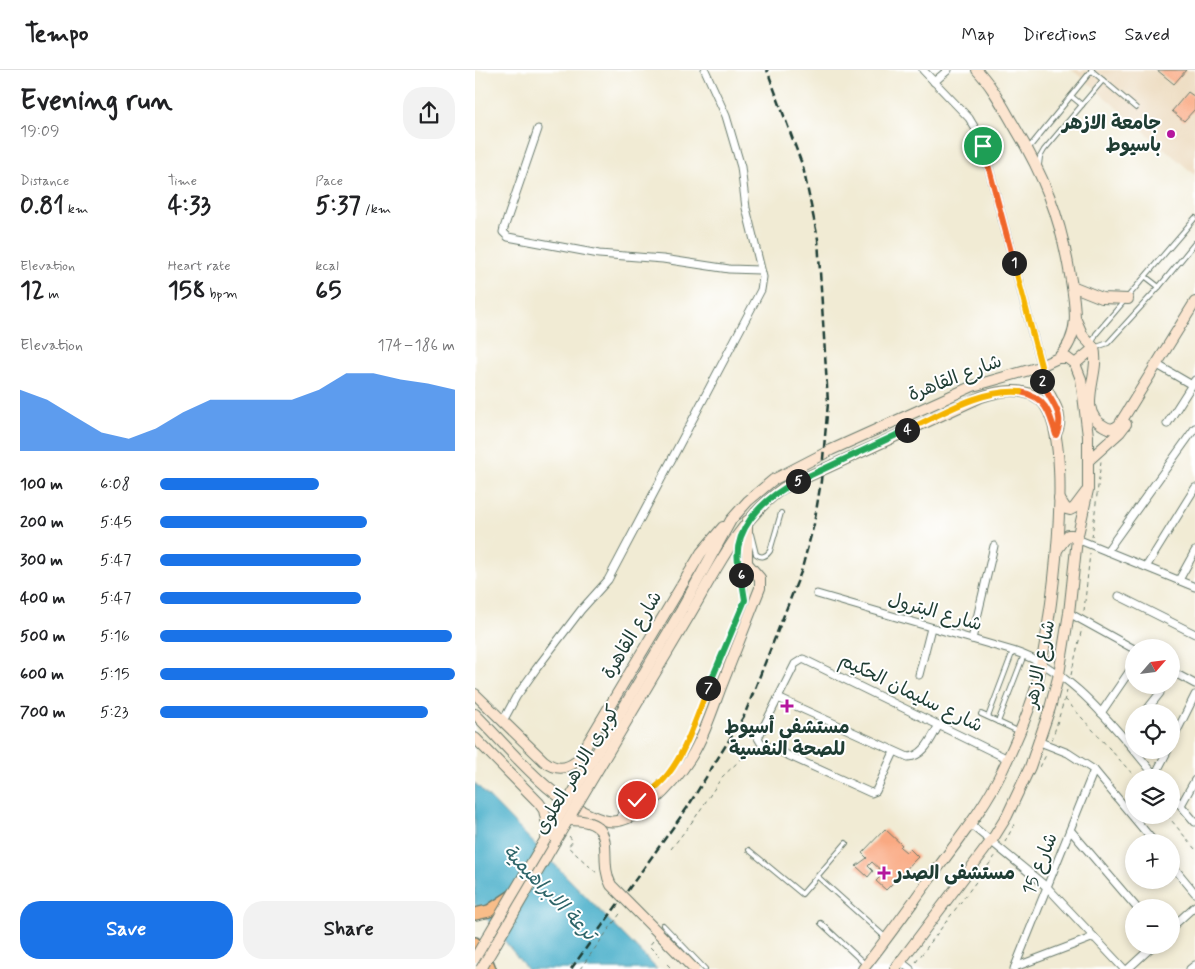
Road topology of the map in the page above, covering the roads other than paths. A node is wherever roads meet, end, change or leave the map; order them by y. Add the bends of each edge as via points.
1 (705, 70) edge
2 (923, 70) edge
3 (948, 70) edge
4 (977, 70) edge
5 (1091, 70) edge
6 (1103, 80) junction
7 (935, 82) junction
8 (1071, 96) junction
9 (1082, 105) junction
10 (1136, 108) dead end
11 (538, 129) dead end
12 (1028, 149) junction
13 (1041, 175) junction
14 (1195, 218) edge
15 (1195, 243) edge
16 (760, 270) junction
17 (1146, 277) junction
18 (1072, 286) junction
19 (1159, 288) junction
20 (1128, 299) junction
21 (1195, 302) edge
22 (1195, 311) edge
23 (1075, 316) junction
24 (1094, 348) junction
25 (1059, 358) junction
26 (1075, 364) junction
27 (1041, 366) junction
28 (1161, 367) junction
29 (1193, 383) edge
30 (1167, 424) dead end
31 (1195, 428) edge
32 (1056, 435) junction
33 (1089, 460) junction
34 (1195, 488) edge
35 (1088, 490) junction
36 (1059, 498) junction
37 (781, 513) dead end
38 (731, 520) junction
39 (747, 521) junction
40 (1077, 539) junction
41 (994, 546) dead end
42 (1057, 550) junction
43 (1107, 551) junction
44 (1195, 551) edge
45 (1146, 566) junction
46 (1179, 580) junction
47 (1195, 586) edge
48 (817, 594) dead end
49 (1119, 596) dead end
50 (685, 612) junction
51 (1069, 613) junction
52 (931, 628) junction
53 (1195, 634) edge
54 (972, 639) junction
55 (1125, 645) edge
56 (1013, 651) junction
57 (729, 652) junction
58 (1024, 655) junction
59 (1042, 663) junction
60 (1059, 674) junction
61 (919, 675) dead end
62 (1180, 676) edge
63 (1125, 678) edge
64 (1195, 684) edge
65 (475, 694) edge
66 (1159, 694) edge
67 (1195, 695) edge
68 (778, 698) junction
69 (1151, 704) edge
70 (475, 714) edge
71 (981, 714) dead end
72 (1101, 714) junction
73 (988, 717) junction
74 (503, 722) junction
75 (998, 722) junction
76 (939, 725) junction
77 (1180, 725) edge
78 (1020, 732) junction
79 (475, 738) edge
80 (1125, 739) edge
81 (1040, 742) junction
82 (690, 747) junction
83 (894, 752) junction
84 (1008, 759) junction
85 (1142, 759) edge
86 (1150, 769) edge
87 (1094, 770) junction
88 (1195, 780) edge
89 (1181, 805) joint
90 (569, 820) junction
91 (621, 820) junction
92 (1195, 822) edge
93 (970, 824) junction
94 (1071, 831) junction
95 (549, 834) junction
96 (1147, 834) edge
97 (993, 840) junction
98 (847, 843) dead end
99 (749, 850) dead end
100 (1180, 875) edge
101 (817, 877) junction
102 (1048, 888) junction
103 (1195, 893) edge
104 (513, 895) junction
105 (1129, 899) edge
106 (1195, 906) edge
107 (475, 914) edge
108 (1180, 920) edge
109 (821, 924) dead end
110 (663, 925) dead end
111 (1094, 937) junction
112 (887, 938) junction
113 (475, 943) edge
114 (1145, 954) edge
115 (475, 958) edge
116 (1195, 965) edge
117 (898, 966) edge
118 (865, 967) edge
119 (1015, 968) edge
120 (1131, 968) edge
121 (481, 969) edge
122 (490, 969) edge
123 (694, 969) edge
124 (705, 969) edge
125 (910, 969) edge
126 (1190, 969) edge

1 - 16 street via 730,128 741,167 746,208
2 - 7 street
3 - 7 street
4 - 12 main road via 998,97
5 - 6 lane
5 - 8 lane
6 - 9 lane
6 - 10 lane
7 - 27 street via 969,118 981,138
8 - 9 lane
8 - 12 lane
9 - 13 lane via 1040,157
11 - 16 street via 504,228 508,238 599,254
12 - 13 main road
13 - 18 main road via 1059,219
14 - 17 lane
15 - 19 lane
16 - 74 street via 763,277 755,303 608,580 536,669
17 - 19 lane
17 - 20 lane
18 - 20 main road via 1102,298
18 - 23 main road
19 - 24 lane via 1108,344
20 - 24 lane via 1096,334
21 - 24 main road via 1119,425 1114,428 1095,421 1090,413 1089,401 1096,367
22 - 28 main road
23 - 24 main road via 1083,336
23 - 25 main road via 1072,340
24 - 26 main road
25 - 26 main road via 1067,358
25 - 27 main road
26 - 33 main road, شارع الازهر via 1081,379
27 - 32 main road via 1045,390 1057,407 1059,416
27 - 38 main road, شارع القاهرة via 956,392 797,466 760,490
28 - 29 street
28 - 33 main road via 1120,432
29 - 30 street
31 - 43 street
32 - 36 main road, شارع الازهر
32 - 39 main road, شارع القاهرة via 1049,413 1040,399 1022,392 993,393 783,488
33 - 35 main road, شارع الازهر
34 - 45 street
35 - 36 main road via 1070,510
35 - 40 main road, شارع الازهر
36 - 42 main road, شارع الازهر
37 - 39 lane via 769,551 764,556 754,552
38 - 50 main road, شارع القاهرة
38 - 74 main road, شارع القاهرة via 701,553 577,761 563,768 553,767
39 - 50 main road, شارع القاهرة
39 - 57 lane via 738,558 745,600
39 - 57 main road via 747,563 758,575 761,585
40 - 42 main road via 1068,535
40 - 43 street
40 - 51 main road, شارع الازهر
41 - 54 street
42 - 59 main road, شارع الازهر
43 - 45 street
44 - 46 street
45 - 46 street
46 - 47 street
48 - 52 street, شارع البترول
49 - 53 street
50 - 90 main road, كوبرى الازهر العلوى, bridge
50 - 95 main road, كوبرى الازهر العلوى, bridge
51 - 55 street
51 - 60 main road, شارع الازهر
52 - 54 street, شارع البترول
52 - 61 street
54 - 56 street, شارع البترول
56 - 58 street, شارع البترول
56 - 73 lane
57 - 82 main road
58 - 59 street, شارع البترول
58 - 75 lane
59 - 60 street, شارع البترول
59 - 78 main road, شارع الازهر
60 - 72 street, شارع البترول via 1079,689
60 - 81 main road, شارع الازهر
62 - 64 street
63 - 72 street
65 - 74 main road, شارع القاهرة
66 - 69 street
67 - 77 street
68 - 76 street, شارع سليمان الحكيم via 795,664 806,660
68 - 83 street
68 - 83 street via 758,738 759,742 873,793
70 - 91 main road via 561,798 604,820
71 - 73 lane
72 - 80 street, شارع البترول
73 - 75 lane
75 - 78 lane
76 - 83 street via 920,753 908,757
76 - 84 street, شارع سليمان الحكيم
78 - 84 main road, شارع الازهر
79 - 95 main road via 539,803 544,810
81 - 87 street via 1068,753
81 - 97 main road, شارع الازهر via 1019,792
82 - 91 main road via 682,768 653,802
82 - 91 lane via 647,795 621,802
84 - 93 main road, شارع الازهر
85 - 86 street, شارع البترول
87 - 94 street, شارع 15
87 - 96 street
88 - 89 street
89 - 92 street
90 - 121 main road, كوبرى الازهر العلوى, bridge
90 - 123 main road, bridge via 584,821 597,828 607,845 606,871 611,885
93 - 97 street
93 - 112 main road, شارع الازهر
94 - 102 street, شارع 15
94 - 105 street
95 - 104 main road, كوبرى الازهر العلوى, bridge
97 - 102 street
97 - 117 main road, شارع الازهر
98 - 101 lane
99 - 101 lane via 799,893 804,893
100 - 103 street
101 - 112 lane
102 - 111 street
102 - 119 street, شارع 15
104 - 107 main road via 489,911
104 - 115 main road, كوبرى الازهر العلوى, bridge
106 - 108 street
109 - 118 lane
110 - 124 lane
111 - 119 street
111 - 120 street
112 - 118 main road, شارع الازهر
113 - 122 main road
114 - 120 street
116 - 126 street
117 - 125 street

